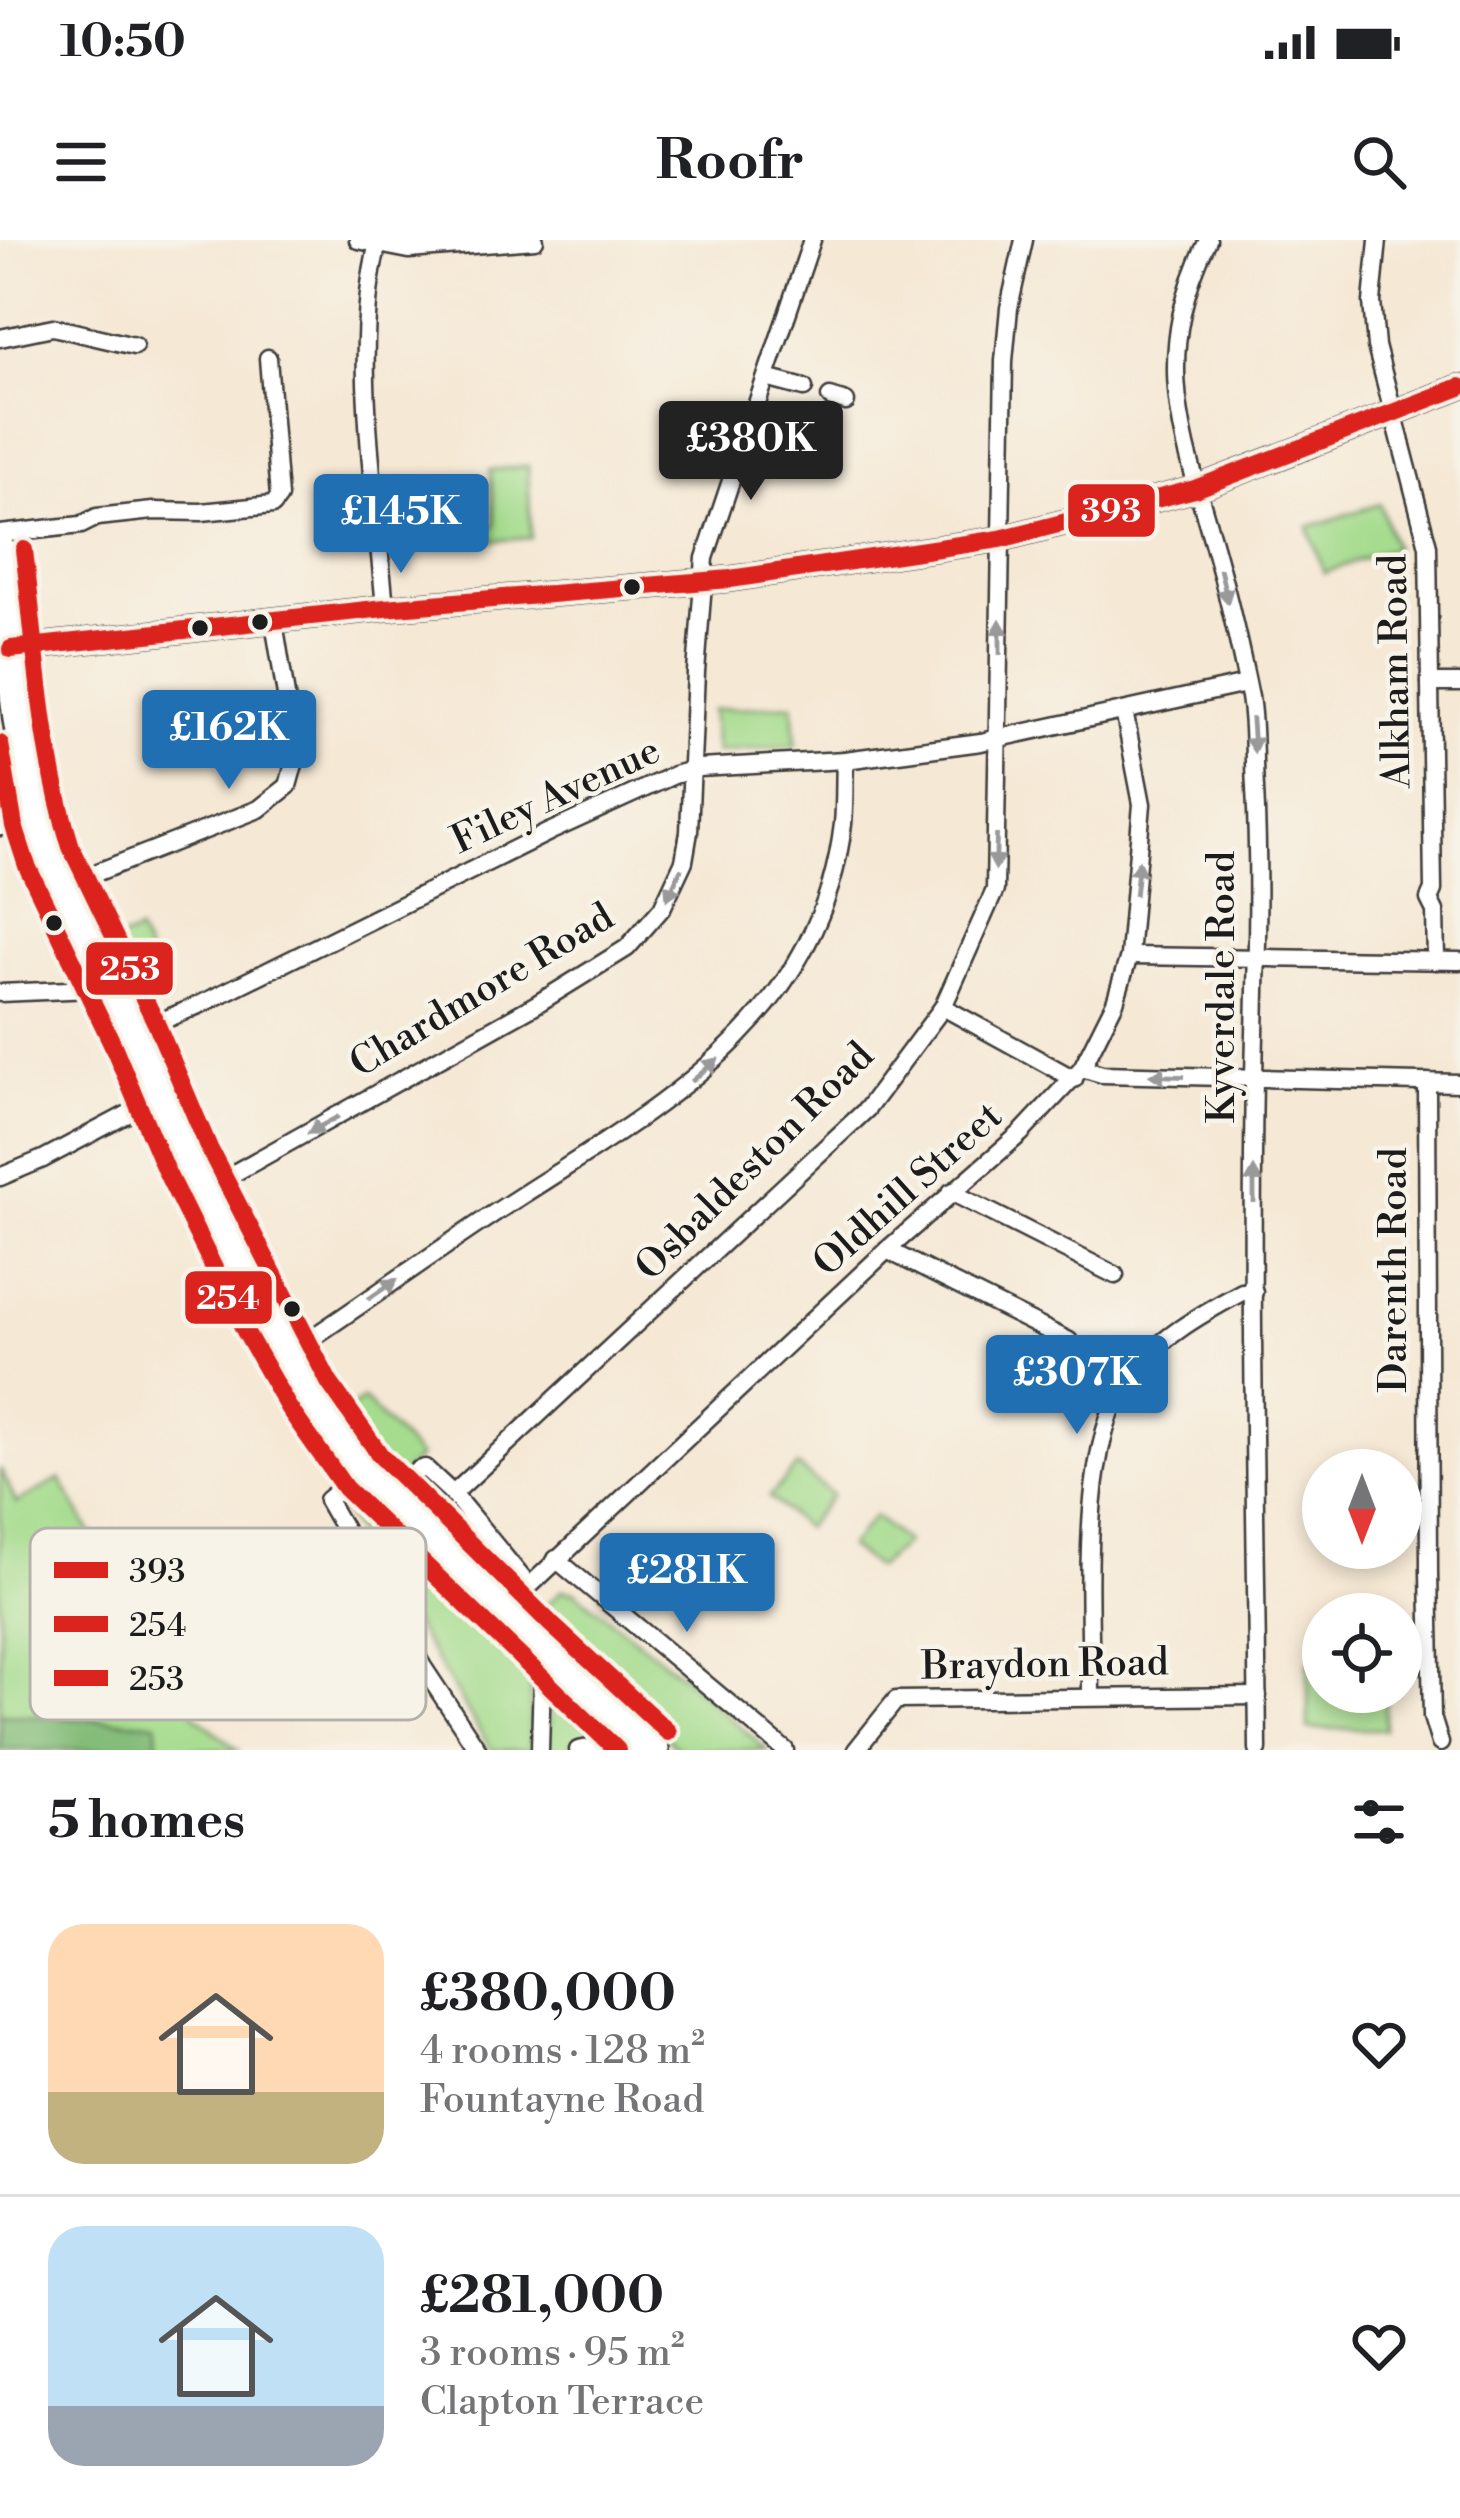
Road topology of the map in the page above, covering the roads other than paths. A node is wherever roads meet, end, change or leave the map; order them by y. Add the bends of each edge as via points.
1 (358, 240) edge
2 (536, 240) edge
3 (812, 240) edge
4 (1024, 240) edge
5 (1208, 240) edge
6 (1378, 240) edge
7 (378, 243) edge
8 (0, 338) edge
9 (134, 346) dead end
10 (250, 367) dead end
11 (766, 378) junction
12 (1460, 387) edge
13 (804, 388) dead end
14 (1394, 415) junction
15 (1195, 489) junction
16 (0, 534) edge
17 (1000, 539) junction
18 (0, 554) edge
19 (702, 582) junction
20 (2, 588) edge
21 (385, 608) junction
22 (274, 622) junction
23 (11, 649) junction
24 (1430, 683) junction
25 (1460, 683) edge
26 (1246, 684) junction
27 (1124, 711) junction
28 (1000, 735) junction
29 (845, 760) junction
30 (692, 770) junction
31 (38, 822) junction
32 (0, 827) edge
33 (62, 886) junction
34 (1129, 956) junction
35 (1258, 959) junction
36 (1436, 961) junction
37 (1460, 961) edge
38 (109, 983) junction
39 (0, 993) edge
40 (943, 1006) junction
41 (134, 1033) junction
42 (1078, 1074) junction
43 (1254, 1078) junction
44 (1427, 1082) junction
45 (1460, 1083) edge
46 (160, 1097) junction
47 (0, 1177) edge
48 (202, 1191) junction
49 (951, 1192) junction
50 (887, 1250) junction
51 (1115, 1275) dead end
52 (1254, 1292) junction
53 (1069, 1341) dead end
54 (286, 1354) junction
55 (362, 1471) junction
56 (453, 1494) junction
57 (389, 1499) junction
58 (343, 1528) edge
59 (419, 1528) edge
60 (426, 1535) edge
61 (556, 1559) junction
62 (528, 1585) junction
63 (504, 1610) junction
64 (553, 1659) junction
65 (426, 1669) edge
66 (1258, 1696) junction
67 (1091, 1697) junction
68 (1460, 1734) edge
69 (646, 1744) edge
70 (1437, 1747) edge
71 (478, 1750) edge
72 (540, 1750) edge
73 (578, 1750) edge
74 (784, 1750) edge
75 (856, 1750) edge
76 (1258, 1750) edge

1 - 7 street
2 - 7 street via 409,250
3 - 11 street, Chardmore Road
4 - 17 street, Osbaldeston Road via 1004,361
5 - 15 street, Kyverdale Road via 1182,310 1173,368
6 - 14 street, Alkham Road via 1372,308
7 - 21 street via 366,334
8 - 9 street via 53,327
10 - 16 street via 268,367 279,497 273,505 153,511
11 - 13 street
11 - 19 street, Chardmore Road
12 - 14 street
14 - 15 street
14 - 24 street, Alkham Road via 1428,546
15 - 17 street
15 -> 26 street, Kyverdale Road
17 - 19 street
28 -> 17 street, Osbaldeston Road
18 - 20 highway
19 - 21 street
19 - 30 street, Chardmore Road
20 - 23 highway
21 - 22 street
22 - 23 street
22 - 33 street via 296,758 288,786 259,808
23 - 31 highway
24 - 25 street
24 - 36 street, Alkham Road
26 - 27 street, Filey Avenue
26 -> 35 street, Kyverdale Road
27 - 28 street, Filey Avenue
34 -> 27 street, Oldhill Street via 1142,804
28 - 29 street, Filey Avenue
28 -> 40 street, Osbaldeston Road via 995,890
29 - 30 street, Filey Avenue
54 -> 29 street via 683,1090 757,1019 824,903 842,824
30 - 41 street, Filey Avenue
30 -> 48 street, Chardmore Road via 684,861 662,908 628,948
31 - 32 street
31 - 33 highway
33 - 38 highway
34 - 35 street
34 - 42 street, Oldhill Street
35 - 36 street
35 - 43 street, Kyverdale Road
36 - 37 street
38 - 39 street
38 - 41 highway
40 - 42 street
40 - 56 street, Osbaldeston Road via 867,1109
41 - 46 highway
43 -> 42 street
42 - 49 street, Oldhill Street
43 - 44 street
52 -> 43 street, Kyverdale Road
44 - 45 street
44 - 70 street, Darenth Road
46 - 47 street
46 - 48 highway
48 - 54 highway
49 - 50 street, Oldhill Street
49 - 51 street
50 - 53 street
50 - 61 street, Oldhill Street
52 - 66 street, Kyverdale Road
52 - 67 street via 1241,1292 1161,1344 1114,1405 1094,1508
54 - 55 highway
55 - 57 highway
55 - 58 street via 327,1500
56 - 57 street via 425,1468
56 - 62 street
57 - 59 highway
60 - 63 highway
61 - 62 street, Oldhill Street
61 - 74 street
62 - 63 street, Oldhill Street
63 - 64 highway
64 - 69 highway
64 - 72 street via 542,1673
65 - 71 street
66 - 67 street, Braydon Road
66 - 76 street, Kyverdale Road
67 - 75 street, Braydon Road via 896,1700
68 - 70 street
69 - 73 street

